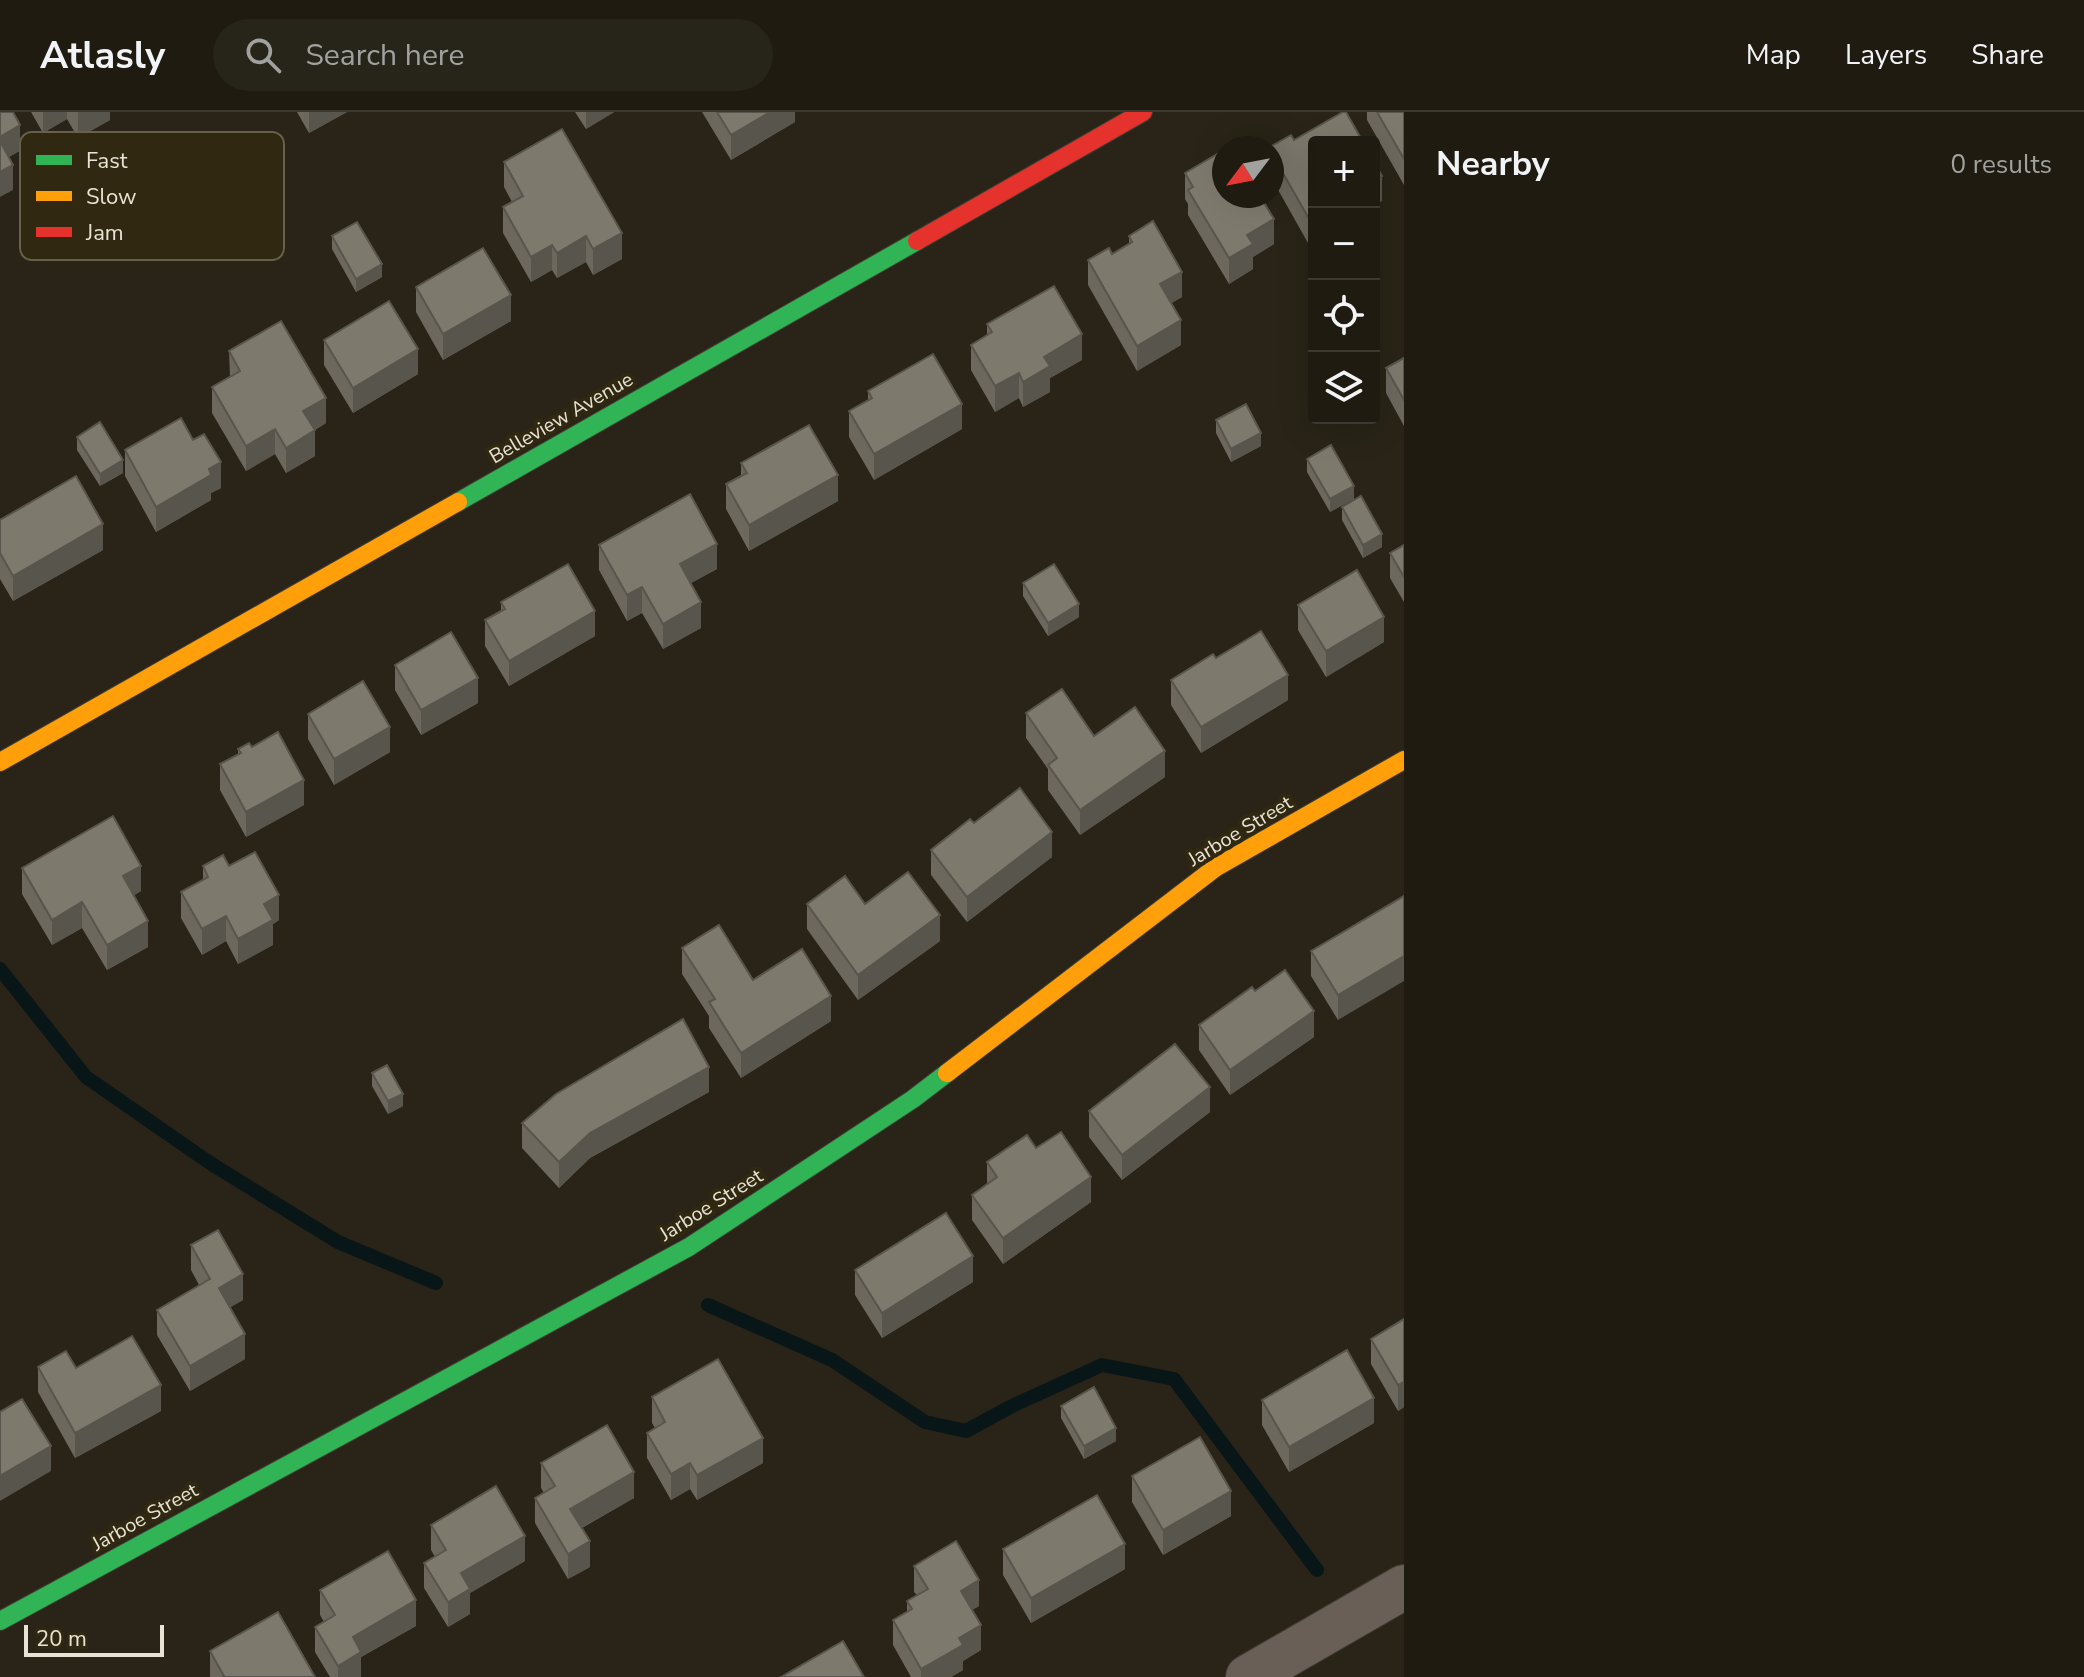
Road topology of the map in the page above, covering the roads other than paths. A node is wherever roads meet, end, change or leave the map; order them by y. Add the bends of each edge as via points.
1 (1143, 112) edge
2 (1404, 760) edge
3 (0, 762) edge
4 (1404, 1587) edge
5 (0, 1621) edge
6 (1248, 1677) edge

1 - 3 street, Belleview Avenue
2 - 5 street, Jarboe Street via 1215,868 913,1099 689,1247
4 - 6 street

